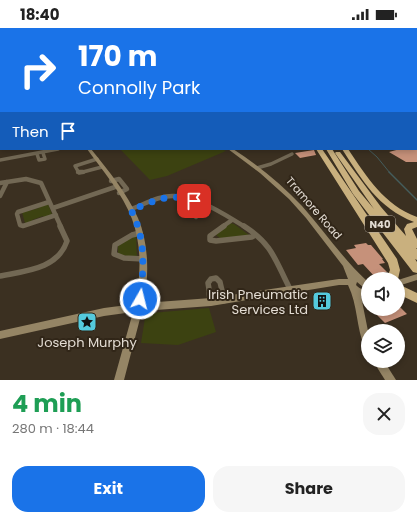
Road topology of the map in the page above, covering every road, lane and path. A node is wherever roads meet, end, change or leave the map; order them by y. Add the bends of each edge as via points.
1 (54, 150) edge
2 (90, 150) edge
3 (231, 150) edge
4 (320, 150) edge
5 (326, 150) edge
6 (330, 150) edge
7 (339, 150) edge
8 (339, 150) edge
9 (346, 150) edge
10 (43, 153) junction
11 (37, 154) junction
12 (292, 154) dead end
13 (0, 160) edge
14 (97, 160) junction
15 (102, 167) junction
16 (257, 168) junction
17 (346, 178) junction
18 (7, 182) junction
19 (0, 183) edge
20 (113, 184) junction
21 (1, 193) edge
22 (50, 202) junction
23 (188, 202) dead end
24 (202, 204) junction
25 (53, 208) junction
26 (192, 209) junction
27 (378, 209) junction
28 (131, 210) junction
29 (56, 215) junction
30 (196, 216) dead end
31 (232, 220) junction
32 (417, 220) edge
33 (417, 224) edge
34 (140, 233) junction
35 (255, 235) junction
36 (417, 245) edge
37 (339, 256) junction
38 (417, 256) edge
39 (144, 259) junction
40 (417, 269) edge
41 (395, 272) edge
42 (0, 276) edge
43 (361, 281) edge
44 (361, 283) edge
45 (353, 285) junction
46 (290, 289) junction
47 (405, 292) edge
48 (417, 298) edge
49 (224, 300) junction
50 (211, 302) junction
51 (138, 307) junction
52 (361, 311) edge
53 (0, 335) edge
54 (383, 368) edge
55 (119, 380) edge
56 (391, 380) edge

1 - 10 street
2 - 14 street
3 - 16 street, Tramore Road
4 - 41 highway via 393,262
5 - 17 highway
6 - 17 highway, N40
7 - 27 highway, N40 via 356,180
8 - 27 highway
9 - 32 highway via 382,201 398,213
10 - 11 street
10 - 11 street via 45,159 41,160
11 - 13 street
12 - 16 street
14 - 15 street
14 - 15 street via 75,166 79,173
15 - 20 street
16 - 37 street, Tramore Road via 296,203
17 - 40 highway, N40
18 - 19 street
18 - 21 street
18 - 22 street via 38,181
20 - 25 street
20 - 28 street
22 - 25 street
22 - 29 street via 18,212 16,214 20,225
23 - 26 street
24 - 26 street
24 - 28 street via 175,196
24 - 31 street
25 - 29 street
26 - 30 street
27 - 38 highway, N40
28 - 34 street
29 - 42 street via 67,239 63,252 55,260 38,268
31 - 35 street
31 - 35 street via 210,236 210,240
33 - 36 highway via 408,229
34 - 39 street
34 - 39 street via 115,245 114,254 134,260
35 - 46 street via 269,247
37 - 43 street, Tramore Road
37 - 45 street, Tramore Road
39 - 51 street
44 - 45 street via 358,280
45 - 46 street via 339,282
45 - 52 street, Tramore Road
46 - 49 street
47 - 48 highway
49 - 50 street
49 - 50 street via 220,282 216,278 208,283
50 - 51 street
51 - 53 street via 90,314
51 - 55 street
54 - 56 street

